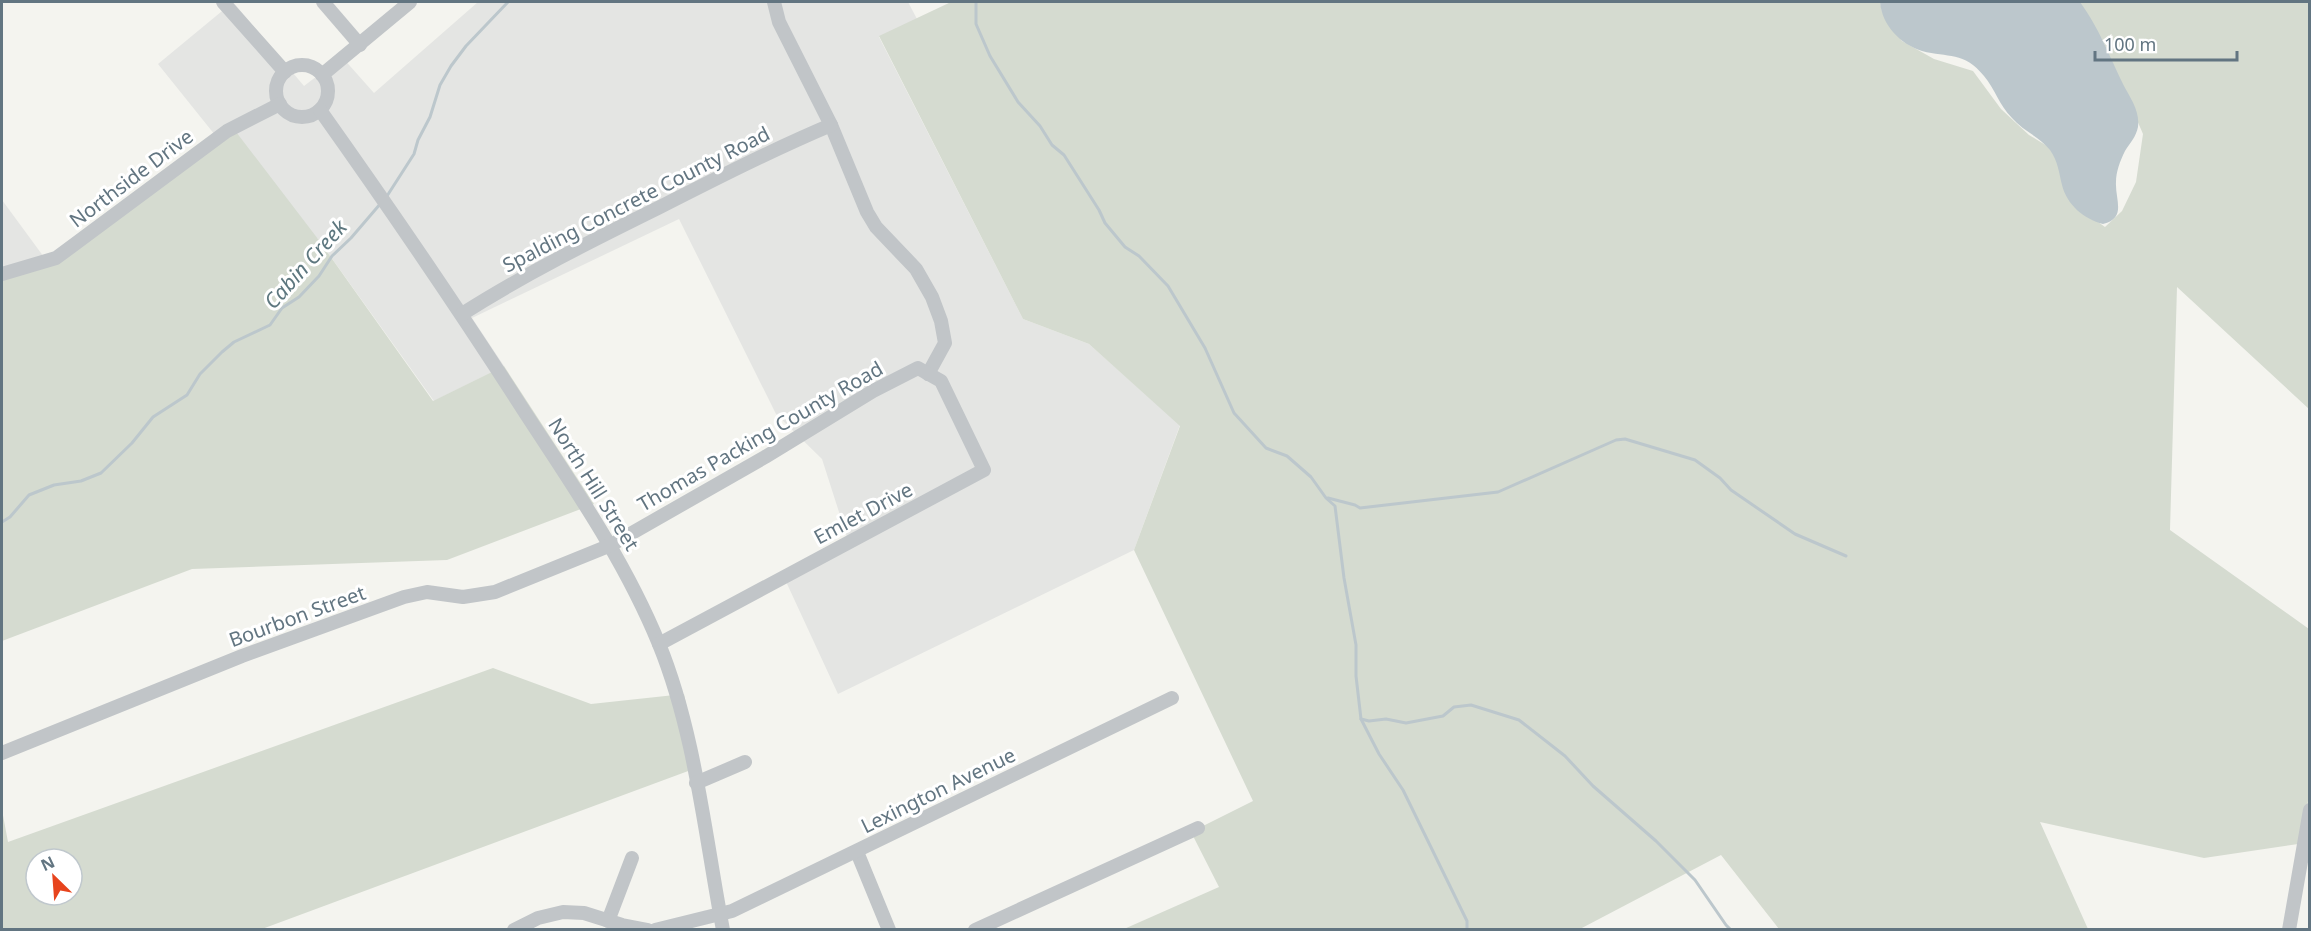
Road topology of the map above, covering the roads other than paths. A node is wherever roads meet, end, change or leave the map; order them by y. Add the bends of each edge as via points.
1 (223, 2) edge
2 (323, 2) edge
3 (410, 2) edge
4 (774, 2) edge
5 (360, 45) junction
6 (285, 72) junction
7 (322, 75) junction
8 (280, 104) junction
9 (320, 110) junction
10 (831, 125) junction
11 (2, 274) edge
12 (462, 314) junction
13 (928, 374) junction
14 (611, 545) junction
15 (659, 644) junction
16 (1172, 698) dead end
17 (2, 753) edge
18 (745, 762) dead end
19 (696, 783) junction
20 (2310, 810) edge
21 (1198, 828) dead end
22 (857, 852) junction
23 (632, 858) dead end
24 (720, 915) junction
25 (608, 921) junction
26 (514, 930) edge
27 (648, 930) edge
28 (655, 930) edge
29 (723, 930) edge
30 (889, 930) edge
31 (975, 930) edge
32 (2289, 930) edge

1 - 6 street
2 - 5 street
3 - 5 street
4 - 10 street via 779,22
5 - 7 street
6 - 7 street via 300,65
6 - 8 street via 277,87
7 - 9 street via 327,97
8 - 9 street via 298,117
8 - 11 street, Northside Drive via 227,131 56,258
9 - 12 street, North Hill Street
10 - 12 street, Spalding Concrete County Road via 597,238 515,280
10 - 13 street via 867,212 916,269 932,297 945,343
12 - 14 street, North Hill Street
13 - 14 street, Thomas Packing County Road via 918,368 873,391
13 - 15 street, Emlet Drive via 941,381 984,470
14 - 15 street, North Hill Street
14 - 17 street, Bourbon Street via 495,592 463,597 427,592 333,621
15 - 19 street, North Hill Street via 681,714
16 - 22 street, Lexington Avenue
18 - 19 street
19 - 24 street, North Hill Street
20 - 32 street
21 - 31 street
22 - 24 street, Lexington Avenue
22 - 30 street
23 - 25 street
24 - 28 street, Lexington Avenue
24 - 29 street, North Hill Street
25 - 26 street via 584,913 563,912
25 - 27 street

